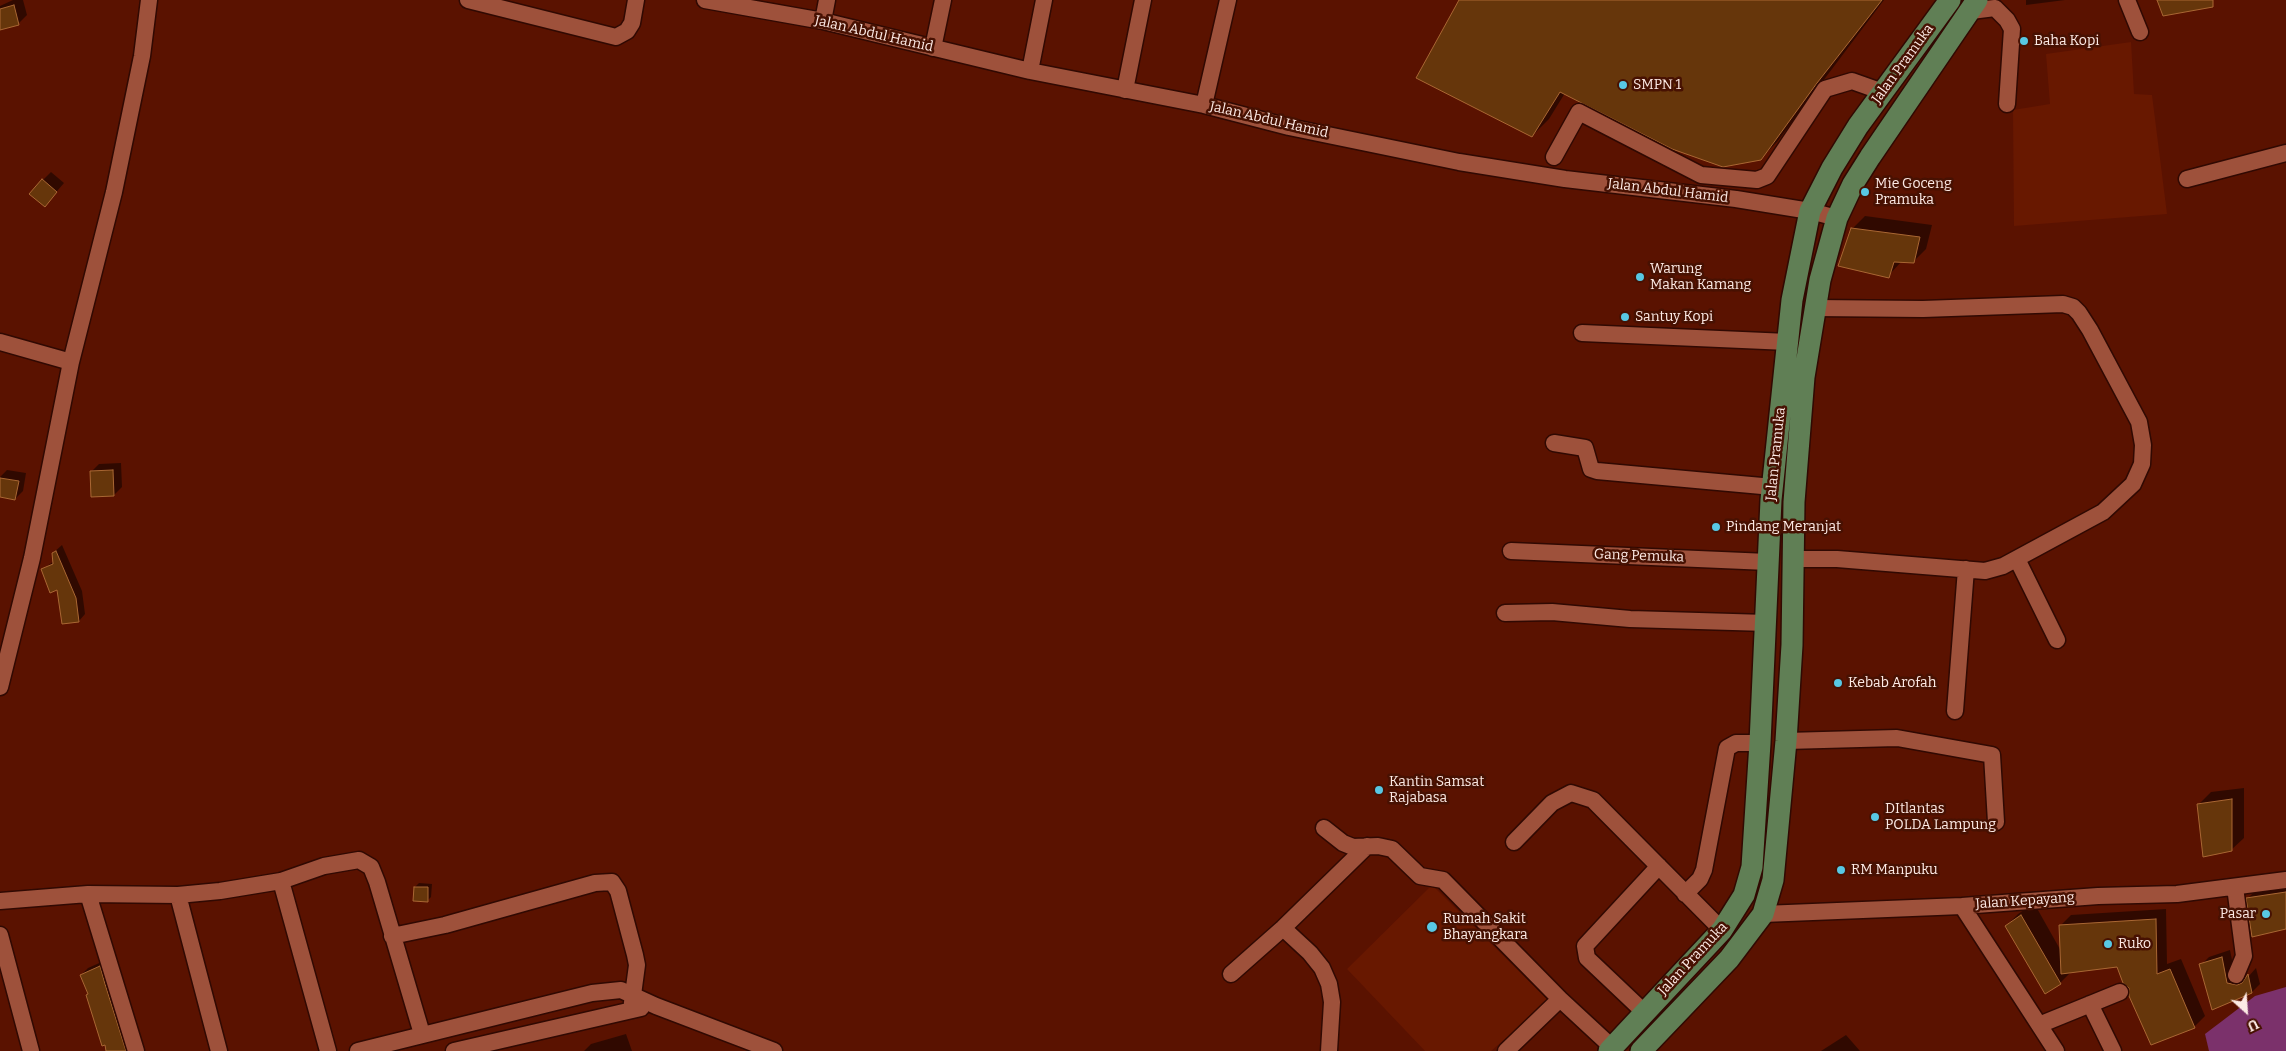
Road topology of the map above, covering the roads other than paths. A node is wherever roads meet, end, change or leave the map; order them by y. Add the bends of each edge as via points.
1 (149, 0) edge
2 (468, 0) edge
3 (636, 0) edge
4 (705, 0) edge
5 (827, 0) edge
6 (943, 0) edge
7 (1044, 0) edge
8 (1143, 0) edge
9 (1228, 0) edge
10 (1950, 0) edge
11 (2127, 0) edge
12 (741, 3) edge
13 (1974, 6) edge
14 (823, 21) junction
15 (2140, 32) dead end
16 (933, 48) junction
17 (1030, 71) junction
18 (1125, 90) junction
19 (1883, 92) junction
20 (2006, 104) dead end
21 (1204, 105) junction
22 (2286, 154) edge
23 (1554, 157) dead end
24 (2188, 179) dead end
25 (1810, 211) junction
26 (1838, 218) junction
27 (1814, 308) junction
28 (1582, 332) dead end
29 (0, 342) edge
30 (1788, 342) junction
31 (71, 362) junction
32 (1554, 443) dead end
33 (1772, 494) junction
34 (1794, 502) junction
35 (1510, 551) dead end
36 (1794, 558) junction
37 (2017, 559) junction
38 (1768, 562) junction
39 (1966, 569) junction
40 (1505, 613) dead end
41 (1767, 623) junction
42 (7, 628) edge
43 (2057, 640) dead end
44 (4, 653) edge
45 (0, 687) edge
46 (1956, 711) dead end
47 (1786, 741) junction
48 (1760, 743) junction
49 (1996, 822) dead end
50 (1324, 828) dead end
51 (1514, 842) dead end
52 (1366, 846) junction
53 (1658, 866) junction
54 (2286, 880) edge
55 (281, 881) junction
56 (2235, 887) junction
57 (88, 894) junction
58 (1686, 894) junction
59 (178, 895) junction
60 (0, 901) edge
61 (1962, 906) junction
62 (1763, 914) junction
63 (1283, 928) junction
64 (1722, 930) junction
65 (0, 935) edge
66 (392, 936) junction
67 (1231, 974) dead end
68 (2236, 975) dead end
69 (2120, 992) dead end
70 (1560, 999) junction
71 (632, 1002) junction
72 (2090, 1004) junction
73 (1644, 1012) junction
74 (2039, 1025) junction
75 (422, 1034) junction
76 (1611, 1049) edge
77 (31, 1051) edge
78 (136, 1051) edge
79 (219, 1051) edge
80 (328, 1051) edge
81 (363, 1051) edge
82 (454, 1051) edge
83 (774, 1051) edge
84 (1329, 1051) edge
85 (1506, 1051) edge
86 (1641, 1051) edge
87 (2056, 1051) edge
88 (2113, 1051) edge

1 - 31 street via 142,56 114,192
2 - 3 street via 616,37 627,32 632,24
4 - 12 street, Jalan Abdul Hamid
5 - 14 street
6 - 16 street
7 - 17 street
8 - 18 street
9 - 21 street
10 - 19 main road, Jalan Pramuka
11 - 15 street
12 - 14 street, Jalan Abdul Hamid
13 - 20 street via 1994,8 2012,29
13 - 26 main road, Jalan Pramuka via 1870,157
14 - 16 street, Jalan Abdul Hamid
16 - 17 street, Jalan Abdul Hamid
17 - 18 street, Jalan Abdul Hamid
18 - 21 street, Jalan Abdul Hamid
19 - 23 street via 1852,81 1825,89 1763,179 1701,175 1579,112
19 - 25 main road, Jalan Pramuka via 1832,168
21 - 25 street, Jalan Abdul Hamid via 1289,127 1459,162
22 - 24 street
25 - 26 street, Jalan Abdul Hamid
25 - 30 main road, Jalan Pramuka via 1796,277
26 - 27 main road, Jalan Pramuka
27 - 34 main road, Jalan Pramuka via 1804,377
27 - 37 street via 1923,309 2063,304 2079,313 2139,422 2142,464 2133,484 2103,512
28 - 30 street
29 - 31 street
30 - 33 main road, Jalan Pramuka
31 - 42 street via 42,511
32 - 33 street via 1584,448 1591,469 1597,471
33 - 34 main road
33 - 38 main road, Jalan Pramuka
34 - 36 main road, Jalan Pramuka
35 - 38 street, Gang Pemuka
36 - 39 street
36 - 47 main road, Jalan Pramuka
37 - 39 street via 1984,571
37 - 43 street
38 - 41 main road, Jalan Pramuka
39 - 46 street
40 - 41 street via 1552,612 1630,619
41 - 48 main road, Jalan Pramuka
42 - 44 street
44 - 45 street
47 - 49 street via 1897,738 1992,755
47 - 62 main road, Jalan Pramuka via 1773,880
48 - 58 street via 1736,743 1728,748 1704,870
48 - 64 main road, Jalan Pramuka via 1752,868 1744,895
50 - 52 street via 1343,843 1353,847
51 - 53 street via 1552,803 1571,793 1578,794 1593,800
52 - 63 street
52 - 70 street via 1392,849 1420,876 1443,880
53 - 58 street
53 - 73 street via 1585,946 1587,958
54 - 56 street, Jalan Kepayang
55 - 59 street
55 - 66 street via 324,866 360,860 371,867
55 - 80 street
56 - 61 street, Jalan Kepayang via 2177,894
56 - 68 street via 2244,956
57 - 59 street
57 - 60 street
57 - 78 street
58 - 64 street
59 - 79 street
61 - 62 street, Jalan Kepayang
61 - 74 street
62 - 86 main road, Jalan Pramuka via 1729,959
63 - 67 street
63 - 84 street via 1310,953 1330,984
64 - 73 main road, Jalan Pramuka
65 - 77 street
66 - 71 street via 445,925 594,882 612,882 618,891 635,954
66 - 75 street
69 - 72 street
70 - 76 street
70 - 85 street
71 - 75 street via 621,990 599,992
71 - 82 street
71 - 83 street via 656,1006
72 - 74 street
72 - 88 street
73 - 76 main road, Jalan Pramuka
74 - 87 street
75 - 81 street

